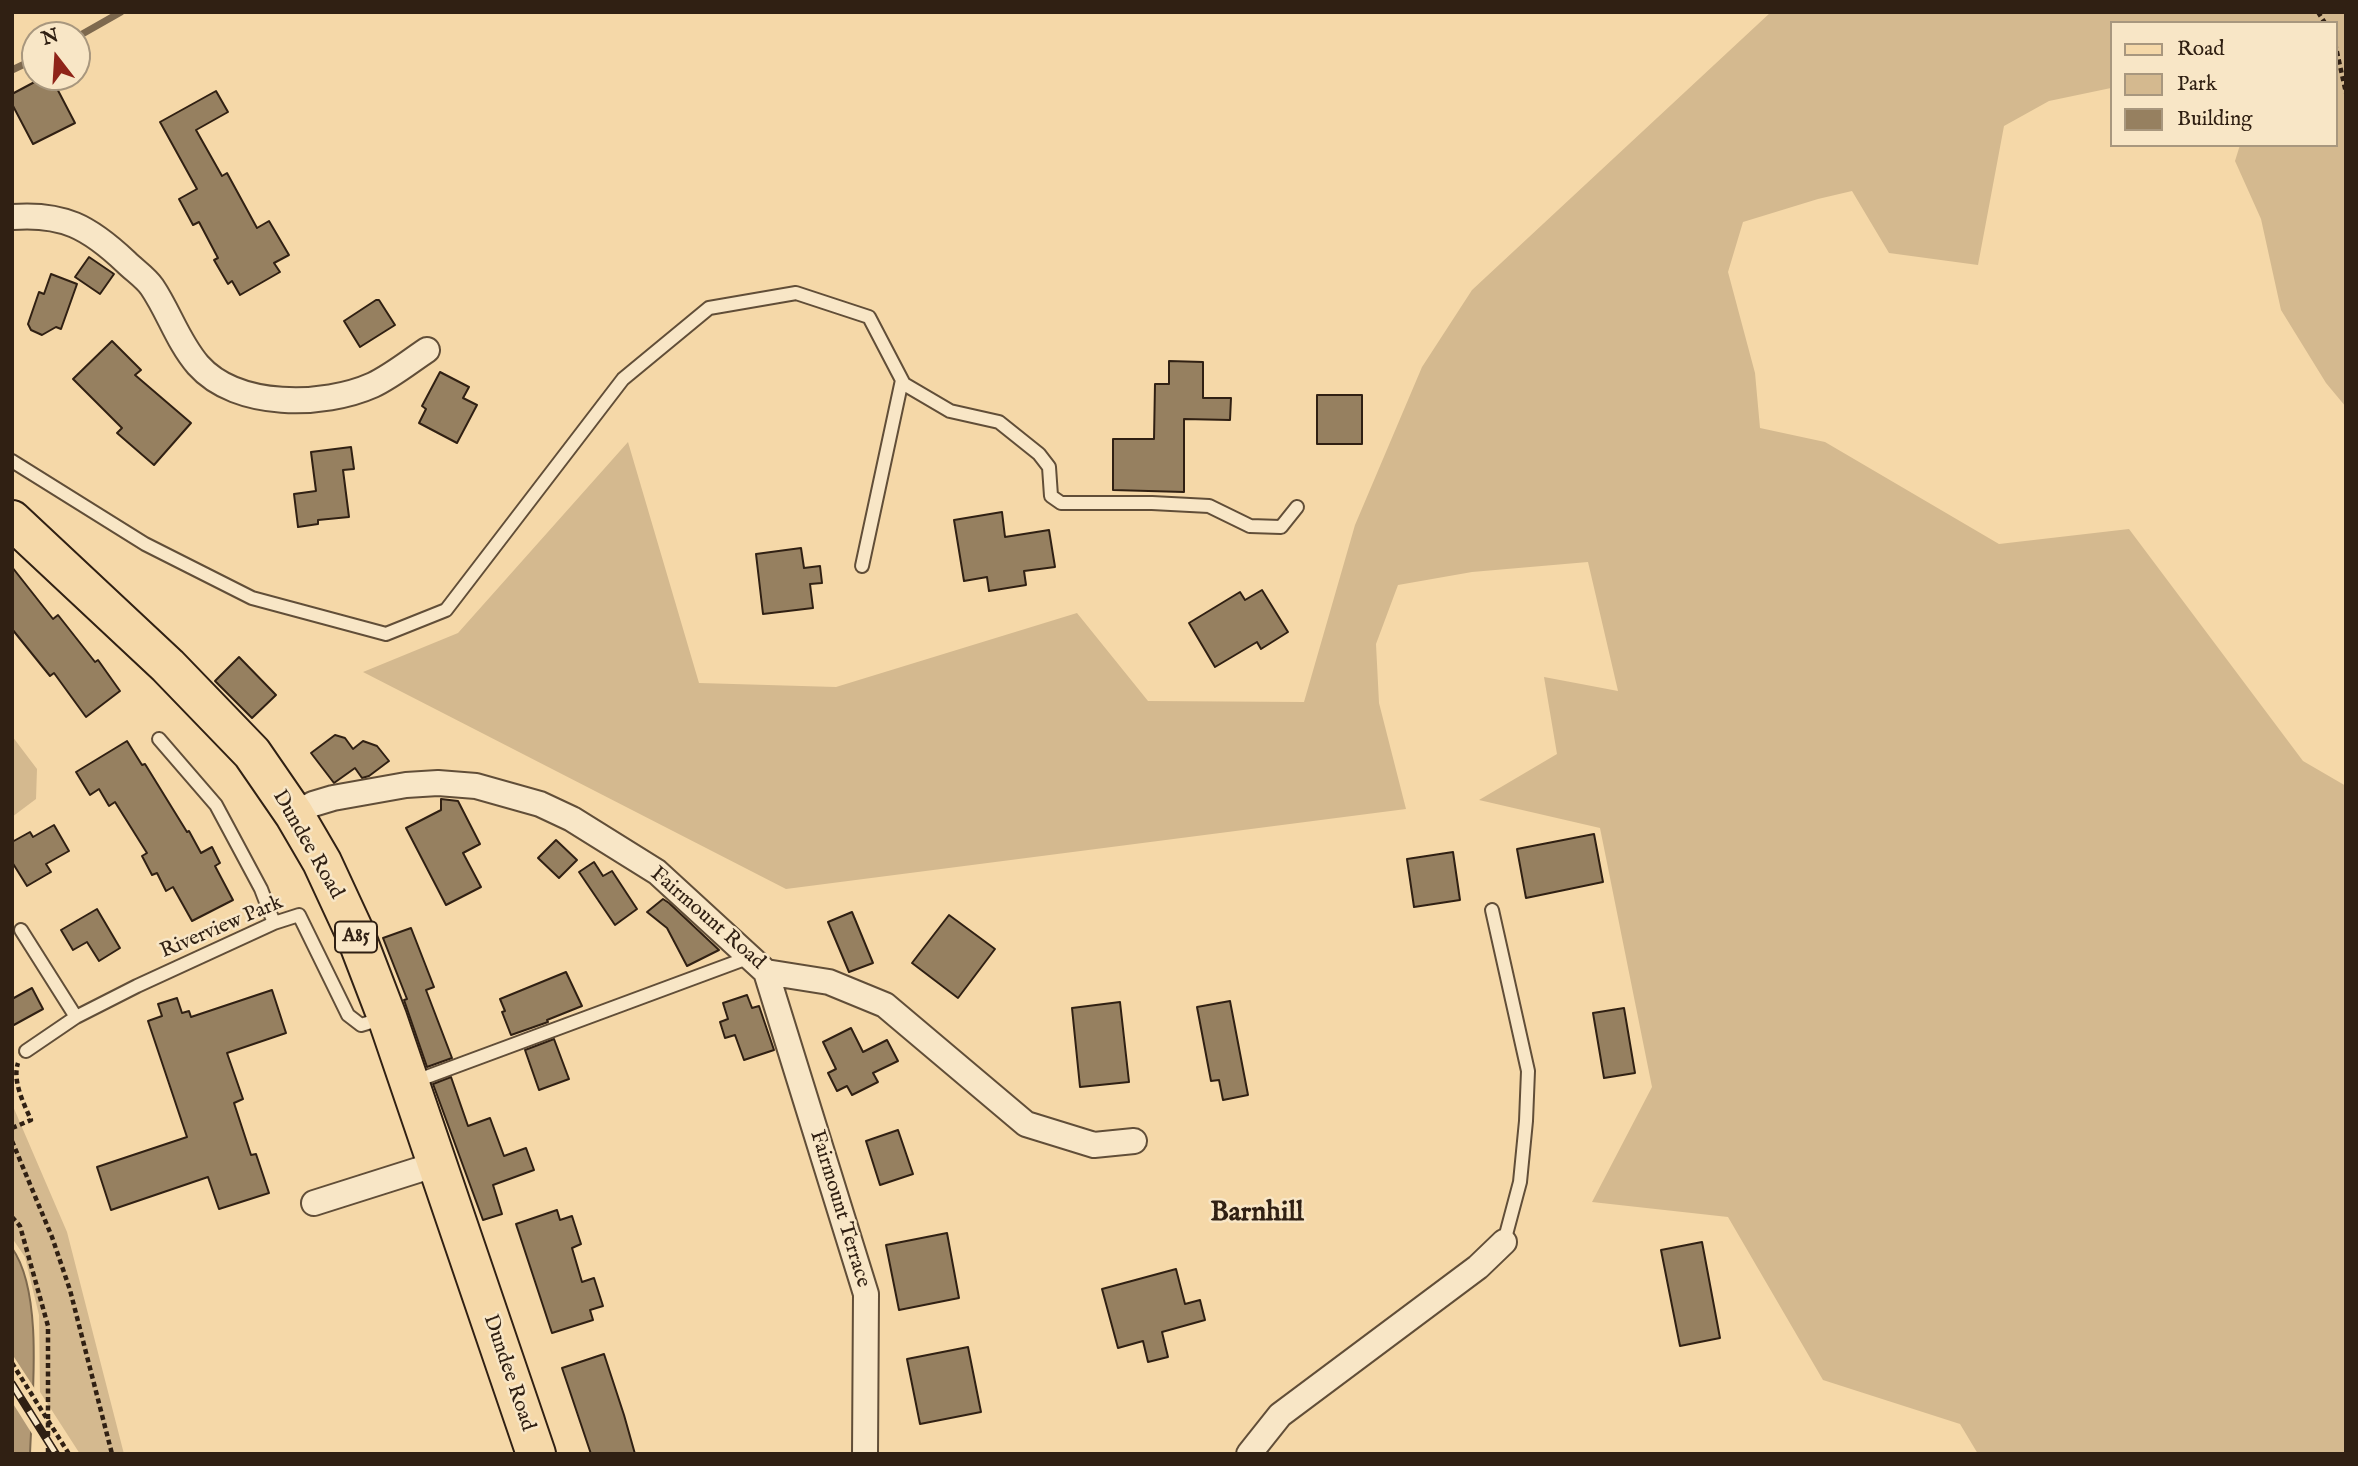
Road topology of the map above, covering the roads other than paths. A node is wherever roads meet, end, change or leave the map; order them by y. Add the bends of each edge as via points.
1 (12, 217) edge
2 (427, 350) dead end
3 (902, 380) junction
4 (12, 461) edge
5 (1297, 507) dead end
6 (12, 520) edge
7 (862, 566) dead end
8 (159, 739) dead end
9 (294, 814) junction
10 (1492, 910) dead end
11 (274, 923) junction
12 (20, 930) dead end
13 (758, 965) junction
14 (76, 1017) junction
15 (387, 1017) junction
16 (26, 1051) road end
17 (409, 1083) junction
18 (1134, 1141) dead end
19 (437, 1164) junction
20 (314, 1203) dead end
21 (1504, 1242) joint
22 (536, 1454) edge
23 (865, 1454) edge
24 (1249, 1454) edge

1 - 2 street via 34,215 82,226 152,286 199,366 238,391 319,401 374,384
3 - 4 lane via 869,317 796,293 709,308 623,379 446,610 386,634 253,598 145,544
3 - 5 lane via 950,411 999,422 1044,460 1049,467 1051,496 1061,503 1209,506 1251,526 1270,527 1281,527
3 - 7 lane
6 - 9 main road, Dundee Road / A85 via 168,666 252,754
8 - 11 lane via 216,805
9 - 13 street, Fairmount Road via 333,798 406,785 476,786 512,794 572,819 657,872
9 - 15 main road, Dundee Road / A85 via 354,931
10 - 21 lane via 1528,1071 1520,1182
11 - 14 lane, Riverview Park
11 - 15 lane, Riverview Park via 299,915 348,1015 361,1025
12 - 14 lane
13 - 17 lane
13 - 18 street, Fairmount Road via 829,982 885,1005 1026,1124 1094,1145
13 - 23 street, Fairmount Terrace via 866,1294 857,1365
14 - 16 lane, Riverview Park
15 - 17 main road, Dundee Road / A85
17 - 19 main road, Dundee Road / A85
19 - 20 street
19 - 22 main road, Dundee Road / A85
21 - 24 street via 1478,1267 1280,1415

